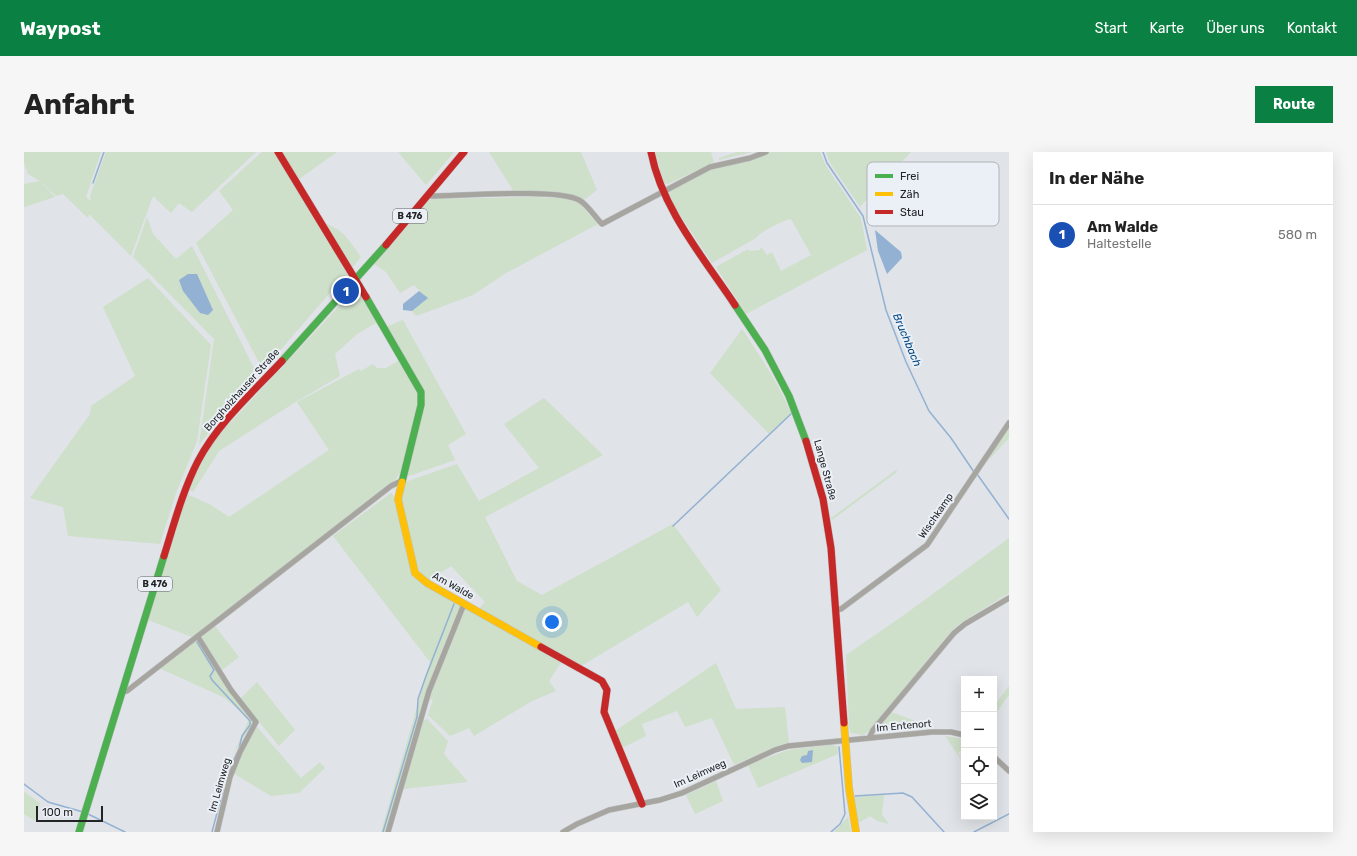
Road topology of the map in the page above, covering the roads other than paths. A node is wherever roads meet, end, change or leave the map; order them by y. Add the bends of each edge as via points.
1 (278, 152) edge
2 (464, 152) edge
3 (651, 152) edge
4 (766, 152) edge
5 (663, 192) junction
6 (428, 194) junction
7 (356, 280) junction
8 (1009, 423) edge
9 (401, 481) junction
10 (1009, 598) edge
11 (464, 604) junction
12 (835, 610) junction
13 (198, 636) junction
14 (122, 692) junction
15 (961, 735) edge
16 (869, 738) junction
17 (845, 740) junction
18 (997, 760) edge
19 (1009, 771) edge
20 (642, 804) junction
21 (79, 832) edge
22 (217, 832) edge
23 (388, 832) edge
24 (563, 832) edge
25 (856, 832) edge

1 - 7 street
2 - 6 street, Borgholzhauser Straße / B 476
3 - 5 street, Lange Straße
4 - 5 street via 718,164
5 - 6 street via 602,224 579,200 565,195
5 - 12 street, Lange Straße via 685,232 765,350 805,433 827,518
6 - 7 street, Borgholzhauser Straße / B 476
7 - 9 street, Am Walde via 421,392 421,405
7 - 14 street, Borgholzhauser Straße / B 476 via 228,418 198,461 181,502
8 - 12 street, Wischkamp via 927,545 843,608
9 - 11 street, Am Walde via 398,499 415,573 427,583
9 - 13 street via 391,486
10 - 16 street via 954,633
11 - 20 street, Am Walde via 602,681 607,690 604,712
11 - 23 street via 429,691
12 - 17 street, Lange Straße
13 - 14 street via 128,691
13 - 22 street, Im Leimweg via 231,690 256,722 230,777
14 - 21 street, Borgholzhauser Straße / B 476
15 - 16 street, Im Entenort via 951,732 932,732
16 - 17 street, Im Entenort
17 - 20 street, Im Leimweg via 801,744 775,750 682,793
17 - 25 street, Lange Straße
18 - 19 street
20 - 24 street, Im Leimweg via 609,810

